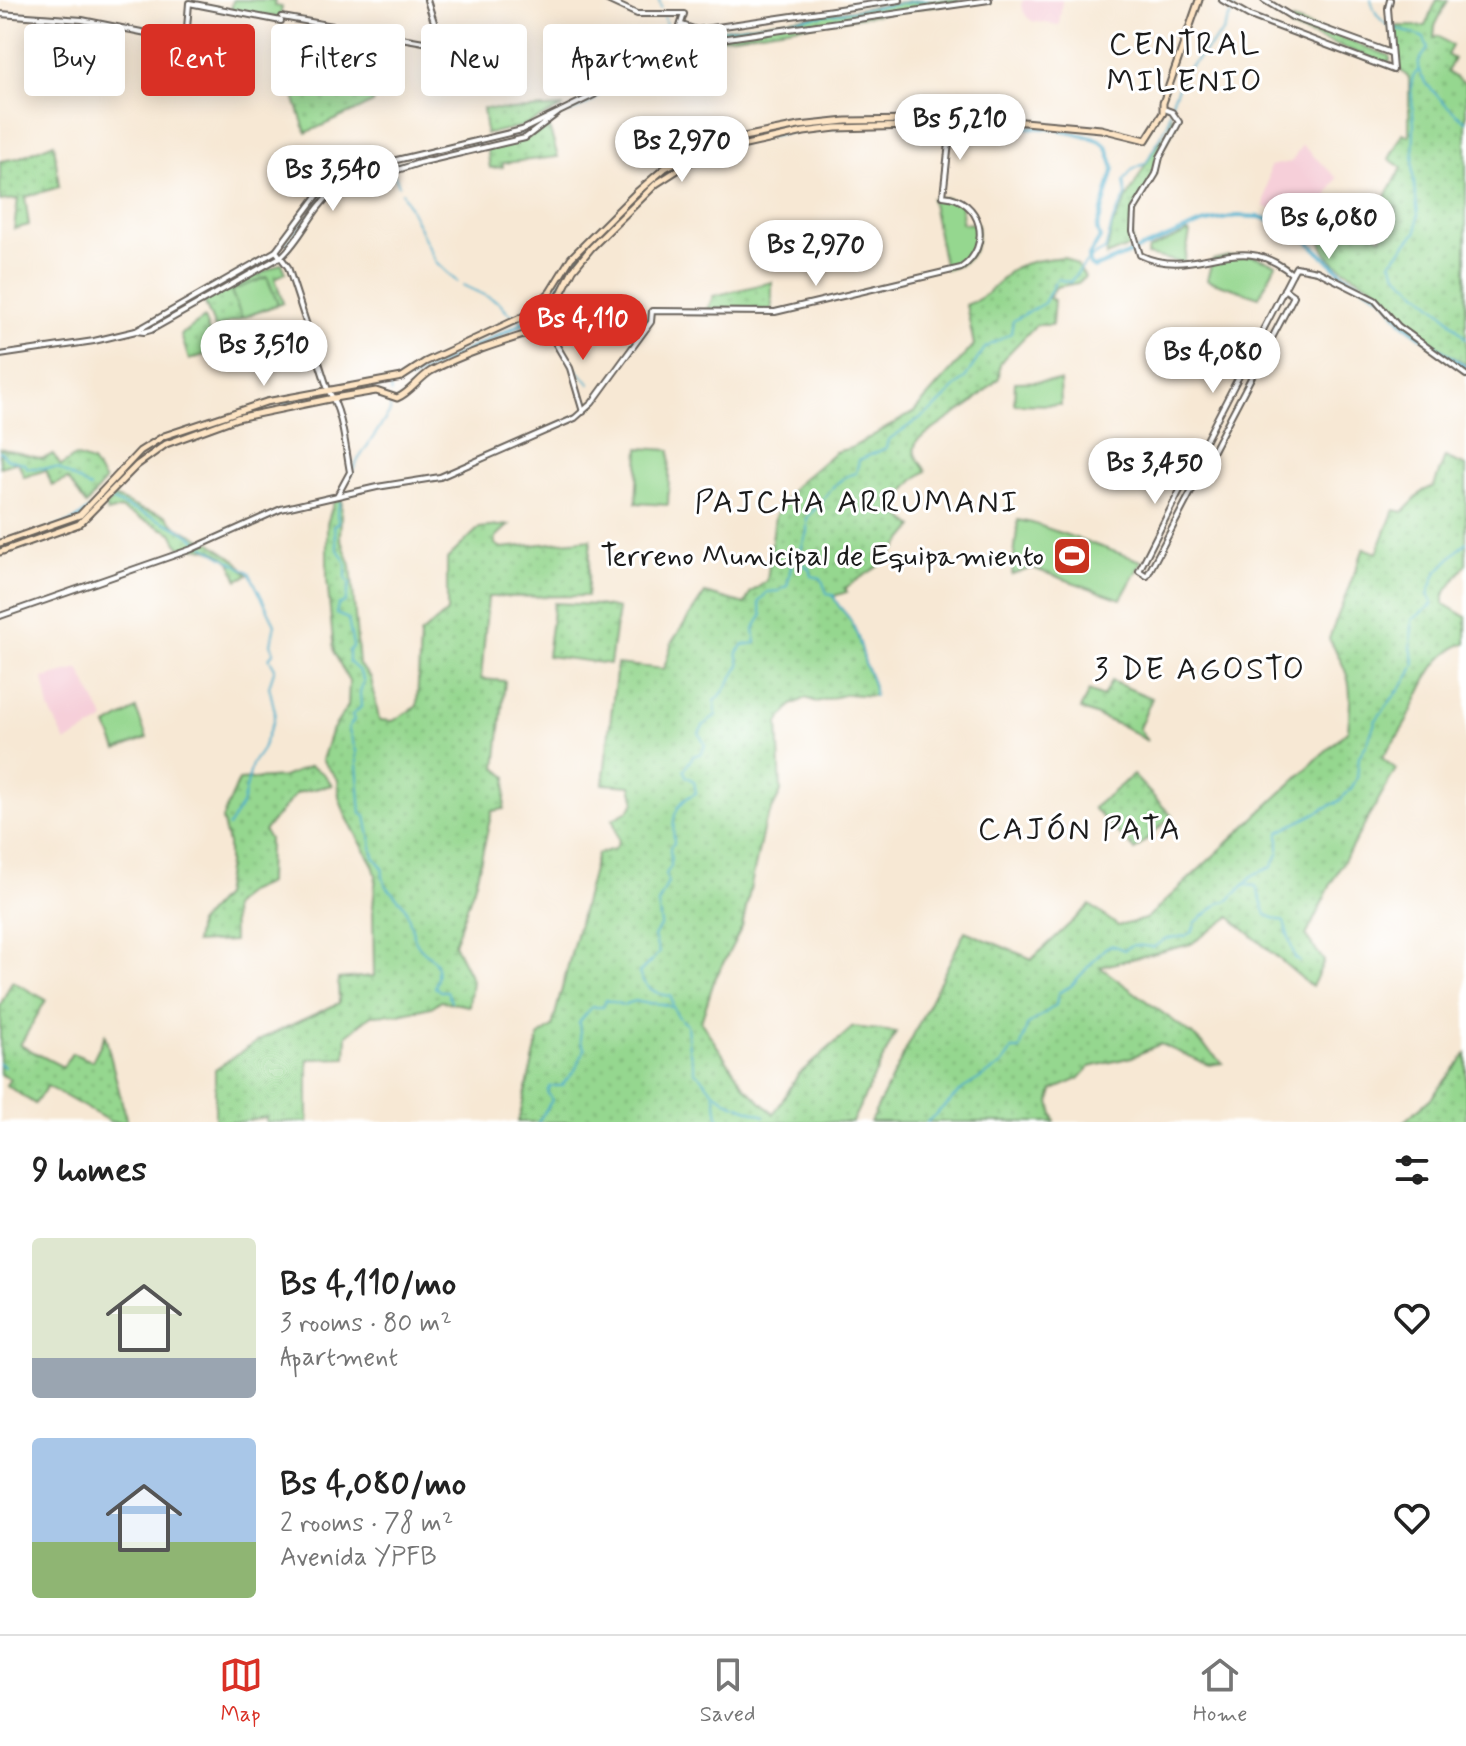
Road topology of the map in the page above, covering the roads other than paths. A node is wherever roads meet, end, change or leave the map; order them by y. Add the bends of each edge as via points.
1 (607, 0) edge
2 (900, 0) edge
3 (989, 0) edge
4 (1199, 0) edge
5 (1222, 0) edge
6 (1264, 0) edge
7 (1390, 0) edge
8 (429, 3) edge
9 (0, 14) edge
10 (682, 24) edge
11 (727, 26) edge
12 (727, 38) edge
13 (1391, 53) junction
14 (592, 96) edge
15 (1168, 111) junction
16 (559, 112) junction
17 (967, 124) junction
18 (951, 125) junction
19 (276, 251) junction
20 (282, 256) junction
21 (1292, 274) junction
22 (1284, 289) junction
23 (542, 302) junction
24 (554, 309) junction
25 (546, 327) junction
26 (136, 331) junction
27 (0, 355) edge
28 (1466, 375) edge
29 (328, 390) junction
30 (334, 398) junction
31 (583, 412) junction
32 (103, 496) junction
33 (337, 496) junction
34 (0, 543) edge
35 (0, 552) edge
36 (1144, 561) junction
37 (1150, 570) junction
38 (0, 616) edge

1 - 10 street via 637,14 684,14
2 - 11 street
3 - 12 street
4 - 15 main road via 1163,103
5 - 13 street via 1250,16 1393,70
6 - 13 street via 1292,17
7 - 13 street
8 - 9 street via 435,44 189,3 186,41 82,20
14 - 16 street
15 - 17 main road via 1146,140 1090,128 991,119
15 - 21 street via 1179,122 1134,210 1133,231 1143,257 1182,264 1245,253 1272,259
16 - 19 street via 522,130 438,148 326,184
16 - 20 street via 525,138 419,163 334,191
17 - 18 main road
17 - 23 main road via 833,122 745,136 698,151 665,168 613,215 571,258
18 - 24 main road via 820,130 701,155 656,184 592,247 573,270
18 - 31 street via 943,196 967,204 981,231 975,255 961,268 775,312 652,311 651,322
19 - 20 street
19 - 26 street
20 - 26 street via 151,330
20 - 29 street
21 - 22 street
21 - 28 street via 1296,267 1317,271 1375,300 1398,326
22 - 36 street
22 - 37 street via 1294,296
23 - 24 main road
23 - 29 main road via 529,314 402,377
24 - 25 main road
25 - 30 main road via 431,371 397,398 376,391
25 - 31 street via 567,361
26 - 27 street
29 - 30 street
29 - 32 main road via 241,409 164,436 140,451
30 - 32 main road via 237,418 158,448
30 - 33 street via 350,472
31 - 33 street via 440,477
32 - 34 main road via 73,518
32 - 35 main road via 73,527
33 - 38 street via 271,512 192,549
36 - 37 street
36 - 37 street via 1139,571 1147,576

